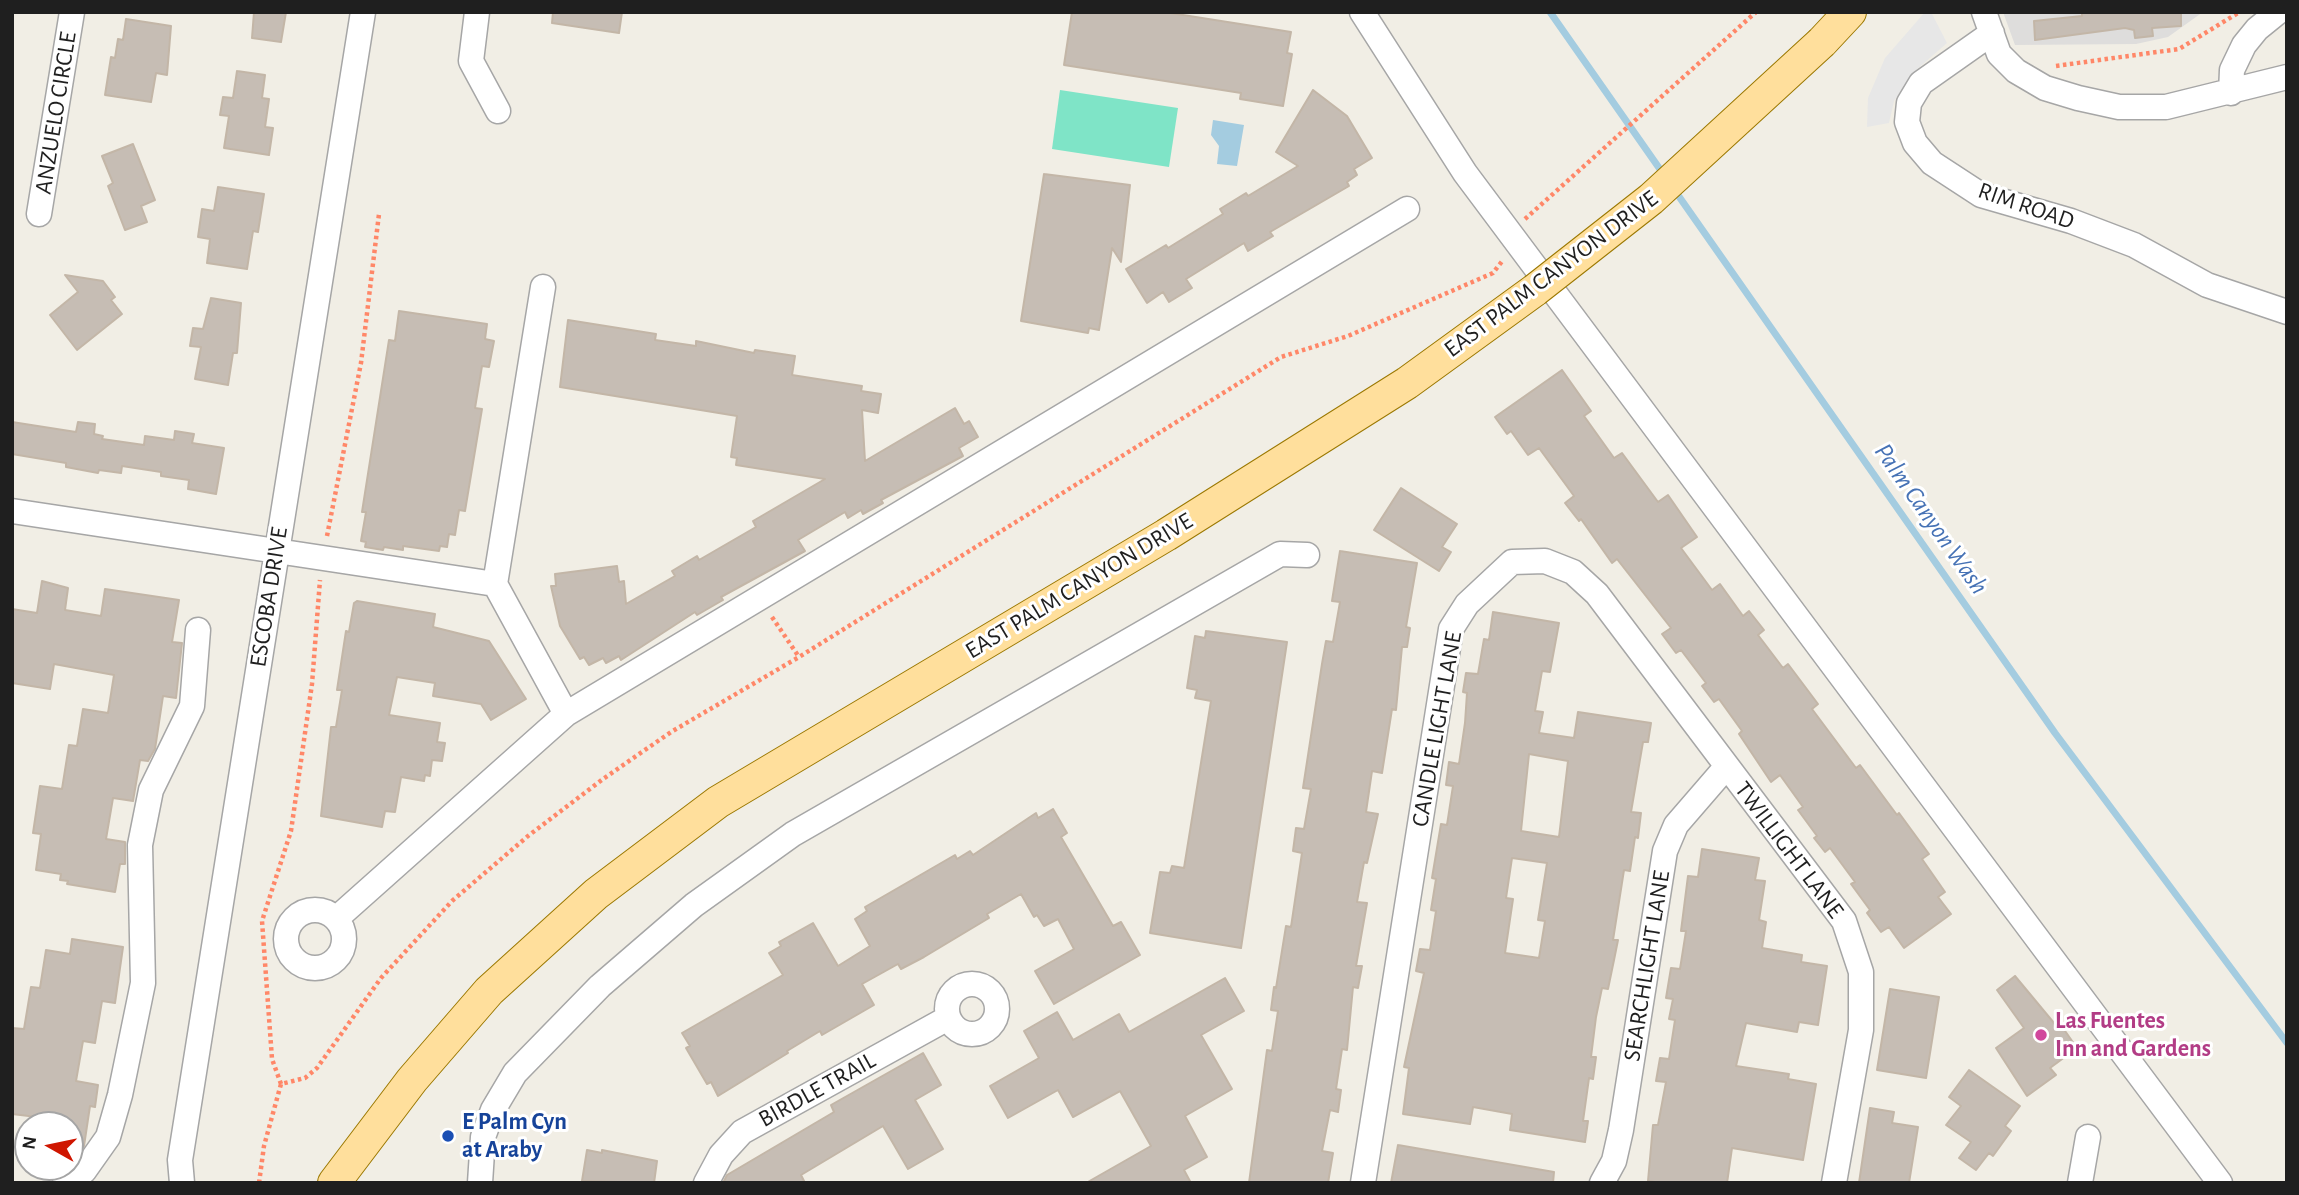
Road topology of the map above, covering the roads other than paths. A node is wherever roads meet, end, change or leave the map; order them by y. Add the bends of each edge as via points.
1 (72, 12) edge
2 (363, 12) edge
3 (477, 12) edge
4 (1362, 12) edge
5 (1850, 12) edge
6 (2278, 12) edge
7 (1988, 23) edge
8 (2287, 77) edge
9 (2231, 93) junction
10 (498, 111) dead end
11 (1407, 208) dead end
12 (40, 214) dead end
13 (543, 287) dead end
14 (2287, 312) edge
15 (12, 511) edge
16 (276, 552) junction
17 (1307, 555) dead end
18 (495, 584) junction
19 (198, 630) dead end
20 (566, 714) junction
21 (1727, 766) junction
22 (337, 918) dead end
23 (947, 1018) dead end
24 (2088, 1138) dead end
25 (65, 1183) edge
26 (182, 1183) edge
27 (334, 1183) edge
28 (480, 1183) edge
29 (706, 1183) edge
30 (1363, 1183) edge
31 (1602, 1183) edge
32 (1834, 1183) edge
33 (2080, 1183) edge
34 (2220, 1183) edge

1 - 12 street, ANZUELO CIRCLE
2 - 16 street, ESCOBA DRIVE
3 - 10 street via 471,61
4 - 34 street via 1465,173
5 - 27 main road, EAST PALM CANYON DRIVE, bridge via 1651,200 1407,383 1166,535 718,802 596,894 489,991 412,1080
6 - 9 street via 2244,45 2232,70
7 - 9 street via 1999,54 2016,71 2045,88 2078,99 2119,107 2166,107
7 - 14 street, RIM ROAD via 1921,83 1909,103 1907,122 1915,143 1932,163 1981,195 2071,221 2207,285
8 - 9 street
11 - 20 street
13 - 18 street
15 - 16 street
16 - 18 street
16 - 26 street, ESCOBA DRIVE via 180,1160
17 - 28 street via 1280,554 793,834 694,905 600,986 515,1073 483,1137
18 - 20 street
19 - 25 street via 192,706 152,790 141,845 143,983 120,1095 108,1137 83,1171
20 - 22 street
21 - 30 street, CANDLE LIGHT LANE via 1597,594 1573,572 1545,561 1512,562 1466,604 1451,629
21 - 31 street, SEARCHLIGHT LANE via 1676,825 1665,851 1621,1130 1614,1161
21 - 32 street, TWILLIGHT LANE via 1844,921 1861,972 1861,1030
23 - 29 street, BIRDLE TRAIL via 742,1132 721,1154
24 - 33 street

